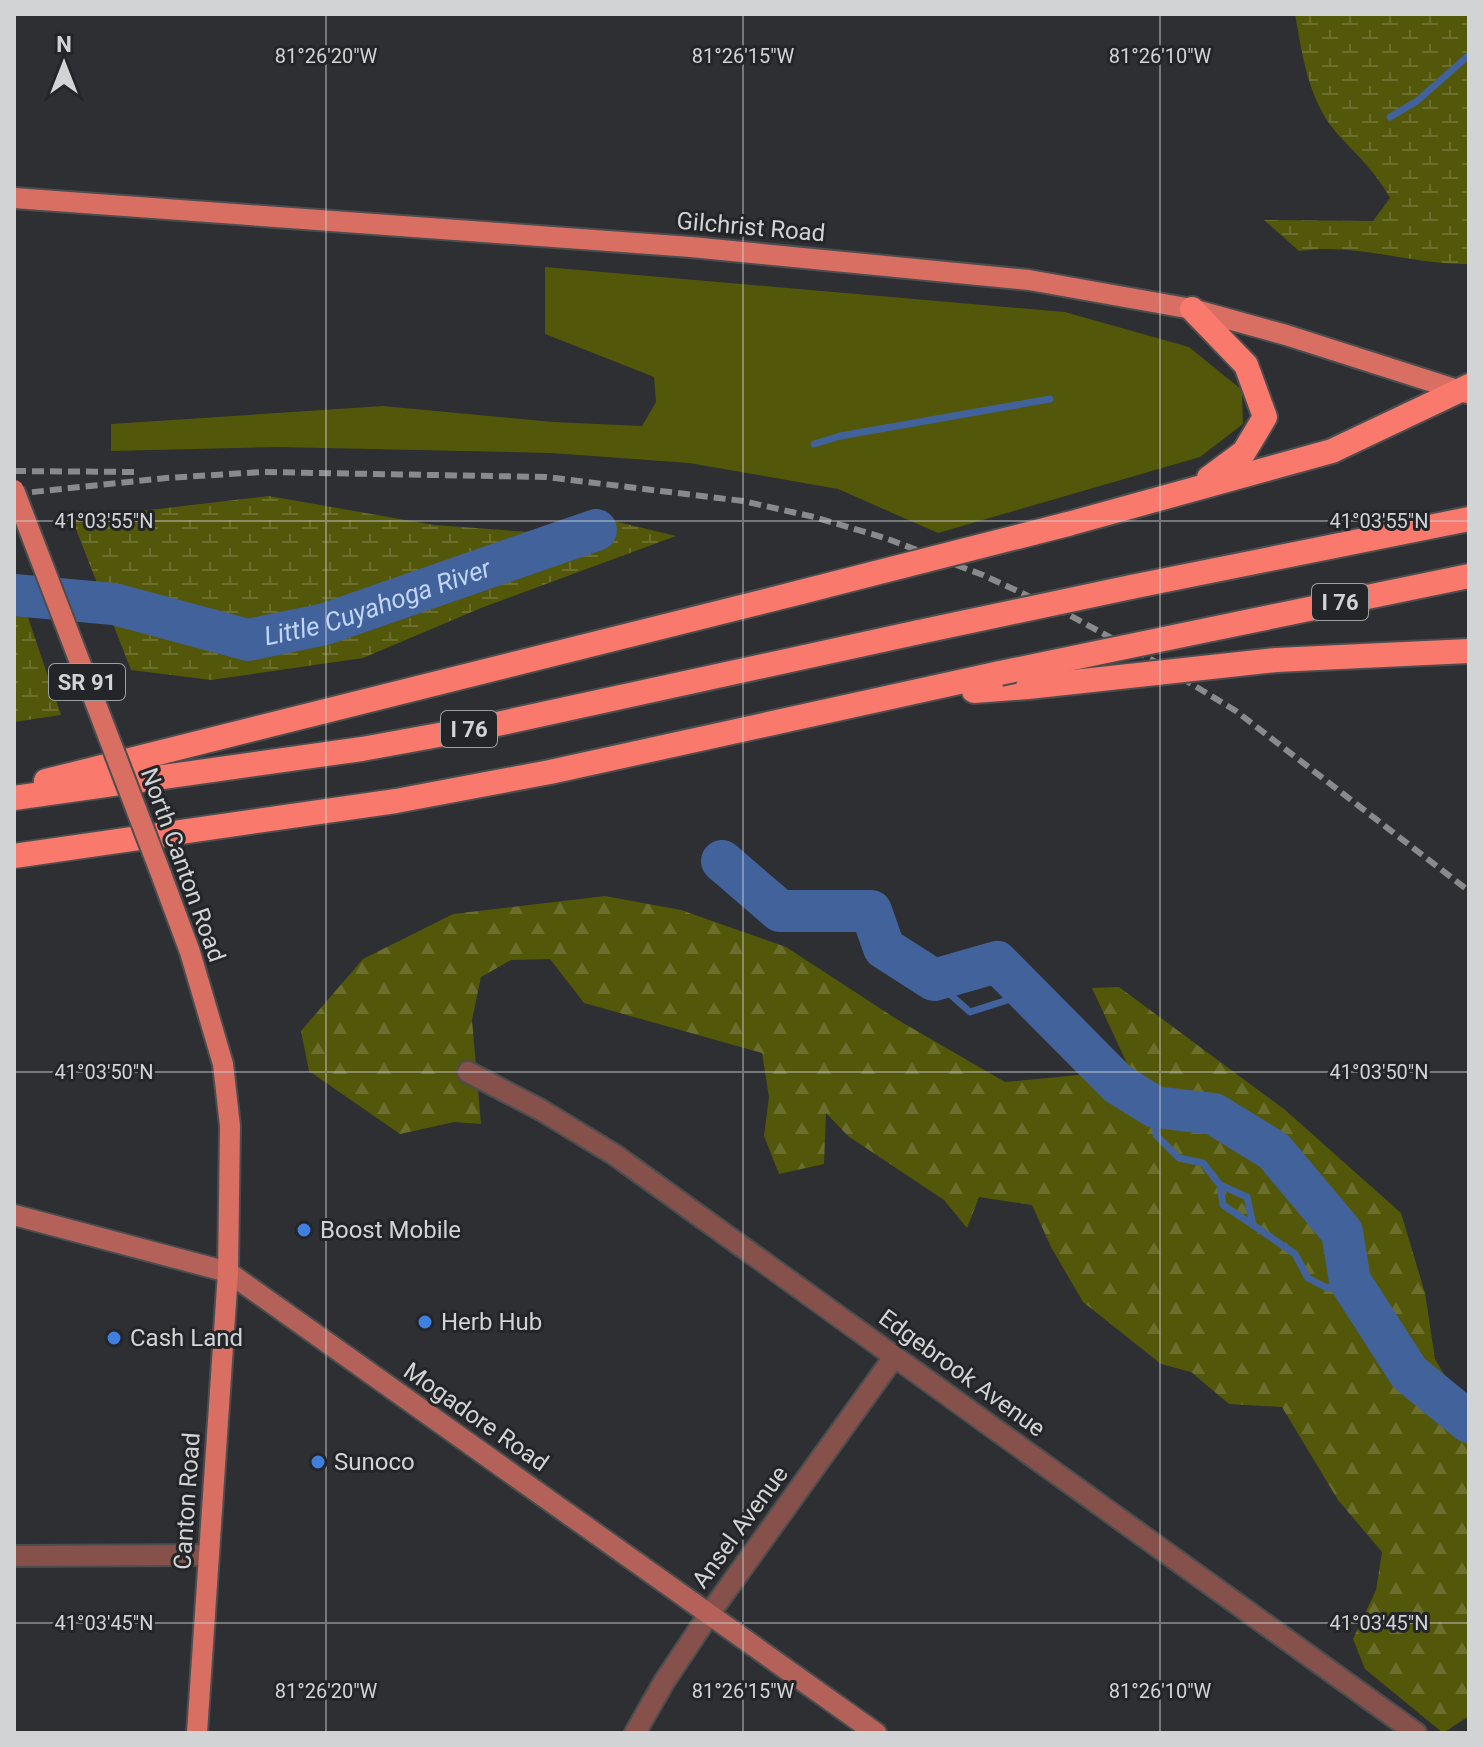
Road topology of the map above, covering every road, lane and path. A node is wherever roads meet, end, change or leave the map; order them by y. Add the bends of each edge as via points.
1 (14, 198) edge
2 (1192, 309) junction
3 (1465, 390) edge
4 (14, 490) edge
5 (1187, 492) junction
6 (1469, 519) edge
7 (1469, 576) edge
8 (1469, 651) edge
9 (876, 700) junction
10 (14, 789) edge
11 (14, 798) edge
12 (14, 856) edge
13 (468, 1072) dead end
14 (14, 1215) edge
15 (228, 1272) junction
16 (894, 1357) junction
17 (208, 1555) junction
18 (14, 1556) edge
19 (710, 1613) junction
20 (197, 1733) edge
21 (635, 1733) edge
22 (876, 1733) edge
23 (1416, 1733) edge

1 - 2 main road, Gilchrist Road via 732,251 1029,280
2 - 3 main road, Gilchrist Road
2 - 5 highway via 1246,365 1265,417 1234,462
3 - 5 highway via 1332,451
4 - 15 main road, North Canton Road / SR 91, bridge via 190,952 223,1064 230,1126
5 - 10 highway, bridge
6 - 11 highway, I 76, bridge via 378,747
7 - 9 highway, I 76, bridge
8 - 9 highway, bridge via 1276,660
9 - 12 highway, I 76 via 396,801
13 - 16 street, Edgebrook Avenue via 615,1155
14 - 15 street, Mogadore Road
15 - 17 main road, Canton Road / SR 91
15 - 19 street, Mogadore Road
16 - 19 street, Ansel Avenue
16 - 23 street, Edgebrook Avenue
17 - 18 street
17 - 20 main road, Canton Road / SR 91
19 - 21 street, Ansel Avenue
19 - 22 street, Mogadore Road

